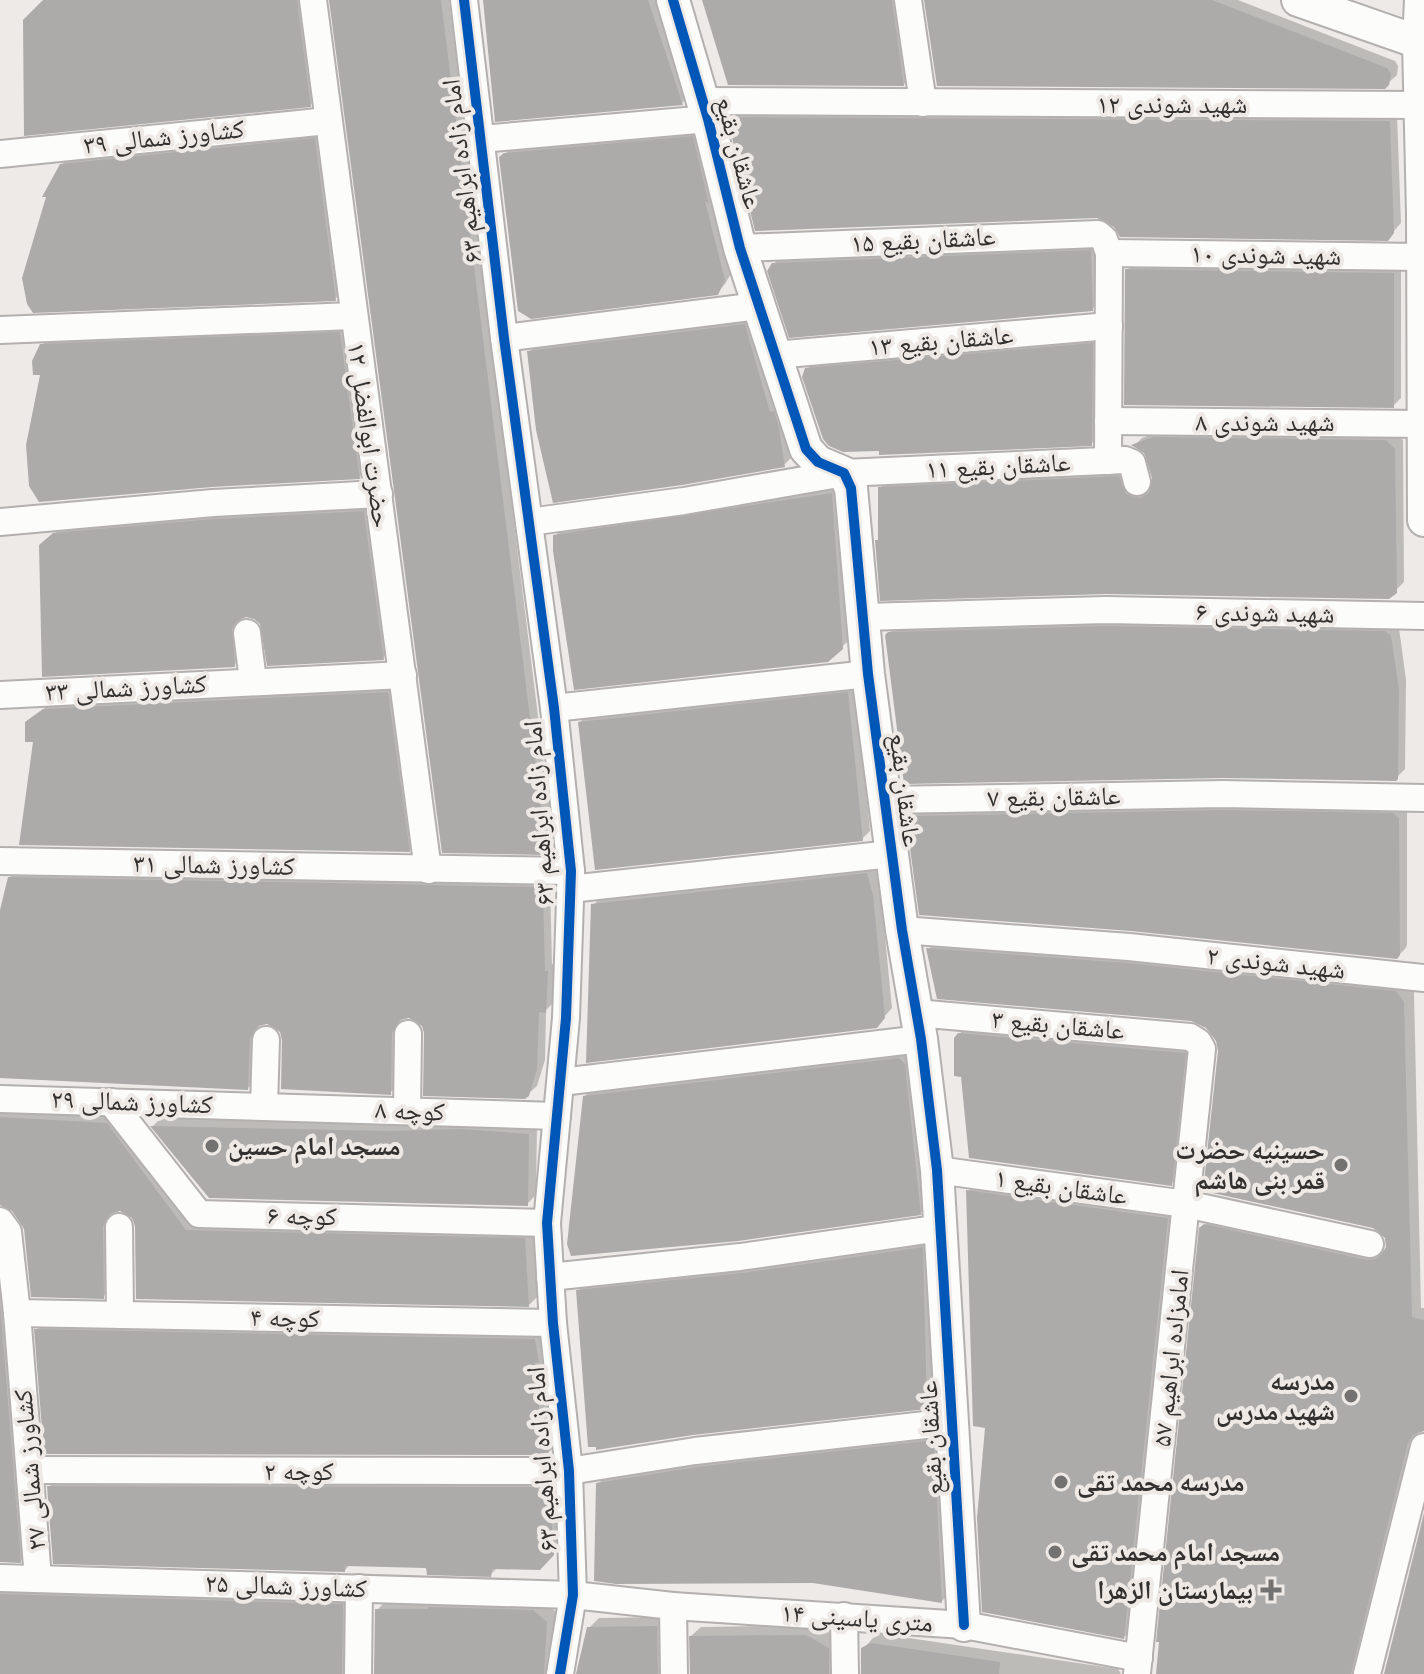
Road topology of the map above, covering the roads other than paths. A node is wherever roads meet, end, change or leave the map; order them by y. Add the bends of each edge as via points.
1 (313, 0) edge
2 (464, 0) edge
3 (673, 0) edge
4 (908, 0) edge
5 (1298, 0) edge
6 (1421, 0) edge
7 (1421, 43) edge
8 (923, 103) junction
9 (1420, 105) junction
10 (705, 110) junction
11 (328, 121) junction
12 (481, 139) junction
13 (0, 154) edge
14 (1424, 214) edge
15 (1106, 246) junction
16 (740, 248) junction
17 (1422, 257) edge
18 (758, 306) junction
19 (352, 316) junction
20 (1109, 326) junction
21 (0, 330) edge
22 (504, 338) junction
23 (774, 355) junction
24 (1108, 421) junction
25 (1423, 423) edge
26 (1108, 461) junction
27 (844, 473) junction
28 (1137, 482) dead end
29 (379, 494) junction
30 (1424, 520) edge
31 (0, 522) edge
32 (529, 522) junction
33 (1424, 616) edge
34 (864, 617) junction
35 (247, 633) dead end
36 (868, 674) junction
37 (403, 675) junction
38 (253, 681) junction
39 (0, 695) edge
40 (554, 708) junction
41 (1424, 798) edge
42 (885, 800) junction
43 (891, 854) junction
44 (0, 861) edge
45 (428, 870) junction
46 (570, 880) junction
47 (902, 930) junction
48 (1424, 978) edge
49 (919, 1026) junction
50 (408, 1034) dead end
51 (266, 1040) dead end
52 (1198, 1042) joint
53 (561, 1082) junction
54 (0, 1099) edge
55 (111, 1102) junction
56 (264, 1106) junction
57 (407, 1111) junction
58 (557, 1116) junction
59 (937, 1170) junction
60 (1186, 1204) junction
61 (0, 1221) edge
62 (547, 1223) junction
63 (119, 1227) dead end
64 (941, 1228) junction
65 (1370, 1244) dead end
66 (550, 1277) junction
67 (17, 1313) junction
68 (120, 1315) junction
69 (553, 1323) junction
70 (952, 1422) junction
71 (1424, 1447) edge
72 (30, 1470) junction
73 (569, 1471) junction
74 (0, 1578) edge
75 (38, 1579) junction
76 (359, 1588) junction
77 (573, 1595) junction
78 (673, 1606) junction
79 (844, 1616) junction
80 (964, 1625) junction
81 (1138, 1666) edge
82 (358, 1674) edge
83 (560, 1674) edge
84 (674, 1674) edge
85 (845, 1674) edge
86 (1367, 1674) edge

1 - 11 street, حضرت ابوالفضل ۱۲
2 - 12 street, امام زاده ابراهیم ۶۳
3 - 10 street, عاشقان بقیع
4 - 8 street
5 - 7 street
6 - 7 street
7 - 9 street
8 - 9 street, شهید شوندی ۱۲
8 - 10 street, شهید شوندی ۱۲
9 - 14 street
10 - 12 street, شهید شوندی ۱۲
10 - 16 street, عاشقان بقیع
11 - 13 street, کشاورز شمالی ۳۹
11 - 19 street, حضرت ابوالفضل ۱۲
12 - 22 street, امام زاده ابراهیم ۶۳
14 - 17 street
15 - 16 street, عاشقان بقیع ۱۵ via 1098,234 1087,232
15 - 17 street, شهید شوندی ۱۰
15 - 20 street
16 - 18 street, عاشقان بقیع
17 - 25 street
18 - 22 street
18 - 23 street, عاشقان بقیع
19 - 21 street
19 - 29 street, حضرت ابوالفضل ۱۲
20 - 23 street, عاشقان بقیع ۱۳
20 - 24 street
22 - 32 street, امام زاده ابراهیم ۶۳
23 - 27 street, عاشقان بقیع via 806,449 818,462
24 - 25 street, شهید شوندی ۸
24 - 26 street
25 - 30 street
26 - 27 street, عاشقان بقیع ۱۱
26 - 28 street, عاشقان بقیع ۱۱ via 1132,463
27 - 32 street, عاشقان بقیع ۱۱
27 - 34 street, عاشقان بقیع via 851,488
29 - 31 street
29 - 37 street, حضرت ابوالفضل ۱۲
32 - 40 street, امام زاده ابراهیم ۶۳
33 - 34 street, شهید شوندی ۶ via 1106,610
34 - 36 street, عاشقان بقیع
35 - 38 street
36 - 40 street
36 - 42 street, عاشقان بقیع
37 - 38 street
37 - 45 street, حضرت ابوالفضل ۱۲
38 - 39 street, کشاورز شمالی ۳۳
40 - 46 street, امام زاده ابراهیم ۶۳
41 - 42 street, عاشقان بقیع ۷ via 1223,794
42 - 43 street, عاشقان بقیع
43 - 46 street, کشاورز شمالی ۳۱ via 745,870
43 - 47 street, عاشقان بقیع
44 - 45 street, کشاورز شمالی ۳۱
45 - 46 street, کشاورز شمالی ۳۱
46 - 53 street, امام زاده ابراهیم ۶۳
47 - 48 street, شهید شوندی ۲
47 - 49 street, عاشقان بقیع
49 - 52 street, عاشقان بقیع ۳ via 1190,1037
49 - 53 street, عاشقان بقیع ۳ via 791,1054
49 - 59 street, عاشقان بقیع
50 - 57 street
51 - 56 street
52 - 60 street, امامزاده ابراهیم ۵۷ via 1202,1049
53 - 58 street, امام زاده ابراهیم ۶۳
54 - 55 street, کشاورز شمالی ۲۹
55 - 56 street, کشاورز شمالی ۲۹
55 - 62 street, کوچه ۶ via 199,1214
56 - 57 street, کوچه ۸
57 - 58 street, کوچه ۸
58 - 62 street, امام زاده ابراهیم ۶۳
59 - 60 street, عاشقان بقیع ۱
59 - 64 street, عاشقان بقیع
60 - 65 street, عاشقان بقیع ۱
60 - 81 street, امامزاده ابراهیم ۵۷
61 - 67 street, کشاورز شمالی ۲۷ via 8,1232
62 - 66 street, امام زاده ابراهیم ۶۳
63 - 68 street
64 - 66 street
64 - 70 street, عاشقان بقیع
66 - 69 street, امام زاده ابراهیم ۶۳
67 - 68 street, کوچه ۴
67 - 72 street, کشاورز شمالی ۲۷
68 - 69 street, کوچه ۴
69 - 73 street, امام زاده ابراهیم ۶۳
70 - 73 street, کوچه ۲
70 - 80 street, عاشقان بقیع
71 - 86 street
72 - 73 street, کوچه ۲
72 - 75 street, کشاورز شمالی ۲۷
73 - 77 street, امام زاده ابراهیم ۶۳
74 - 75 street, کشاورز شمالی ۲۵
75 - 76 street, کشاورز شمالی ۲۵
76 - 77 street, کشاورز شمالی ۲۵
76 - 82 street
77 - 78 street, ۱۴ متری یاسینی
77 - 83 street, امام زاده ابراهیم ۶۳
78 - 79 street, ۱۴ متری یاسینی
78 - 84 street
79 - 80 street, ۱۴ متری یاسینی
79 - 85 street
80 - 81 street, ۱۴ متری یاسینی

